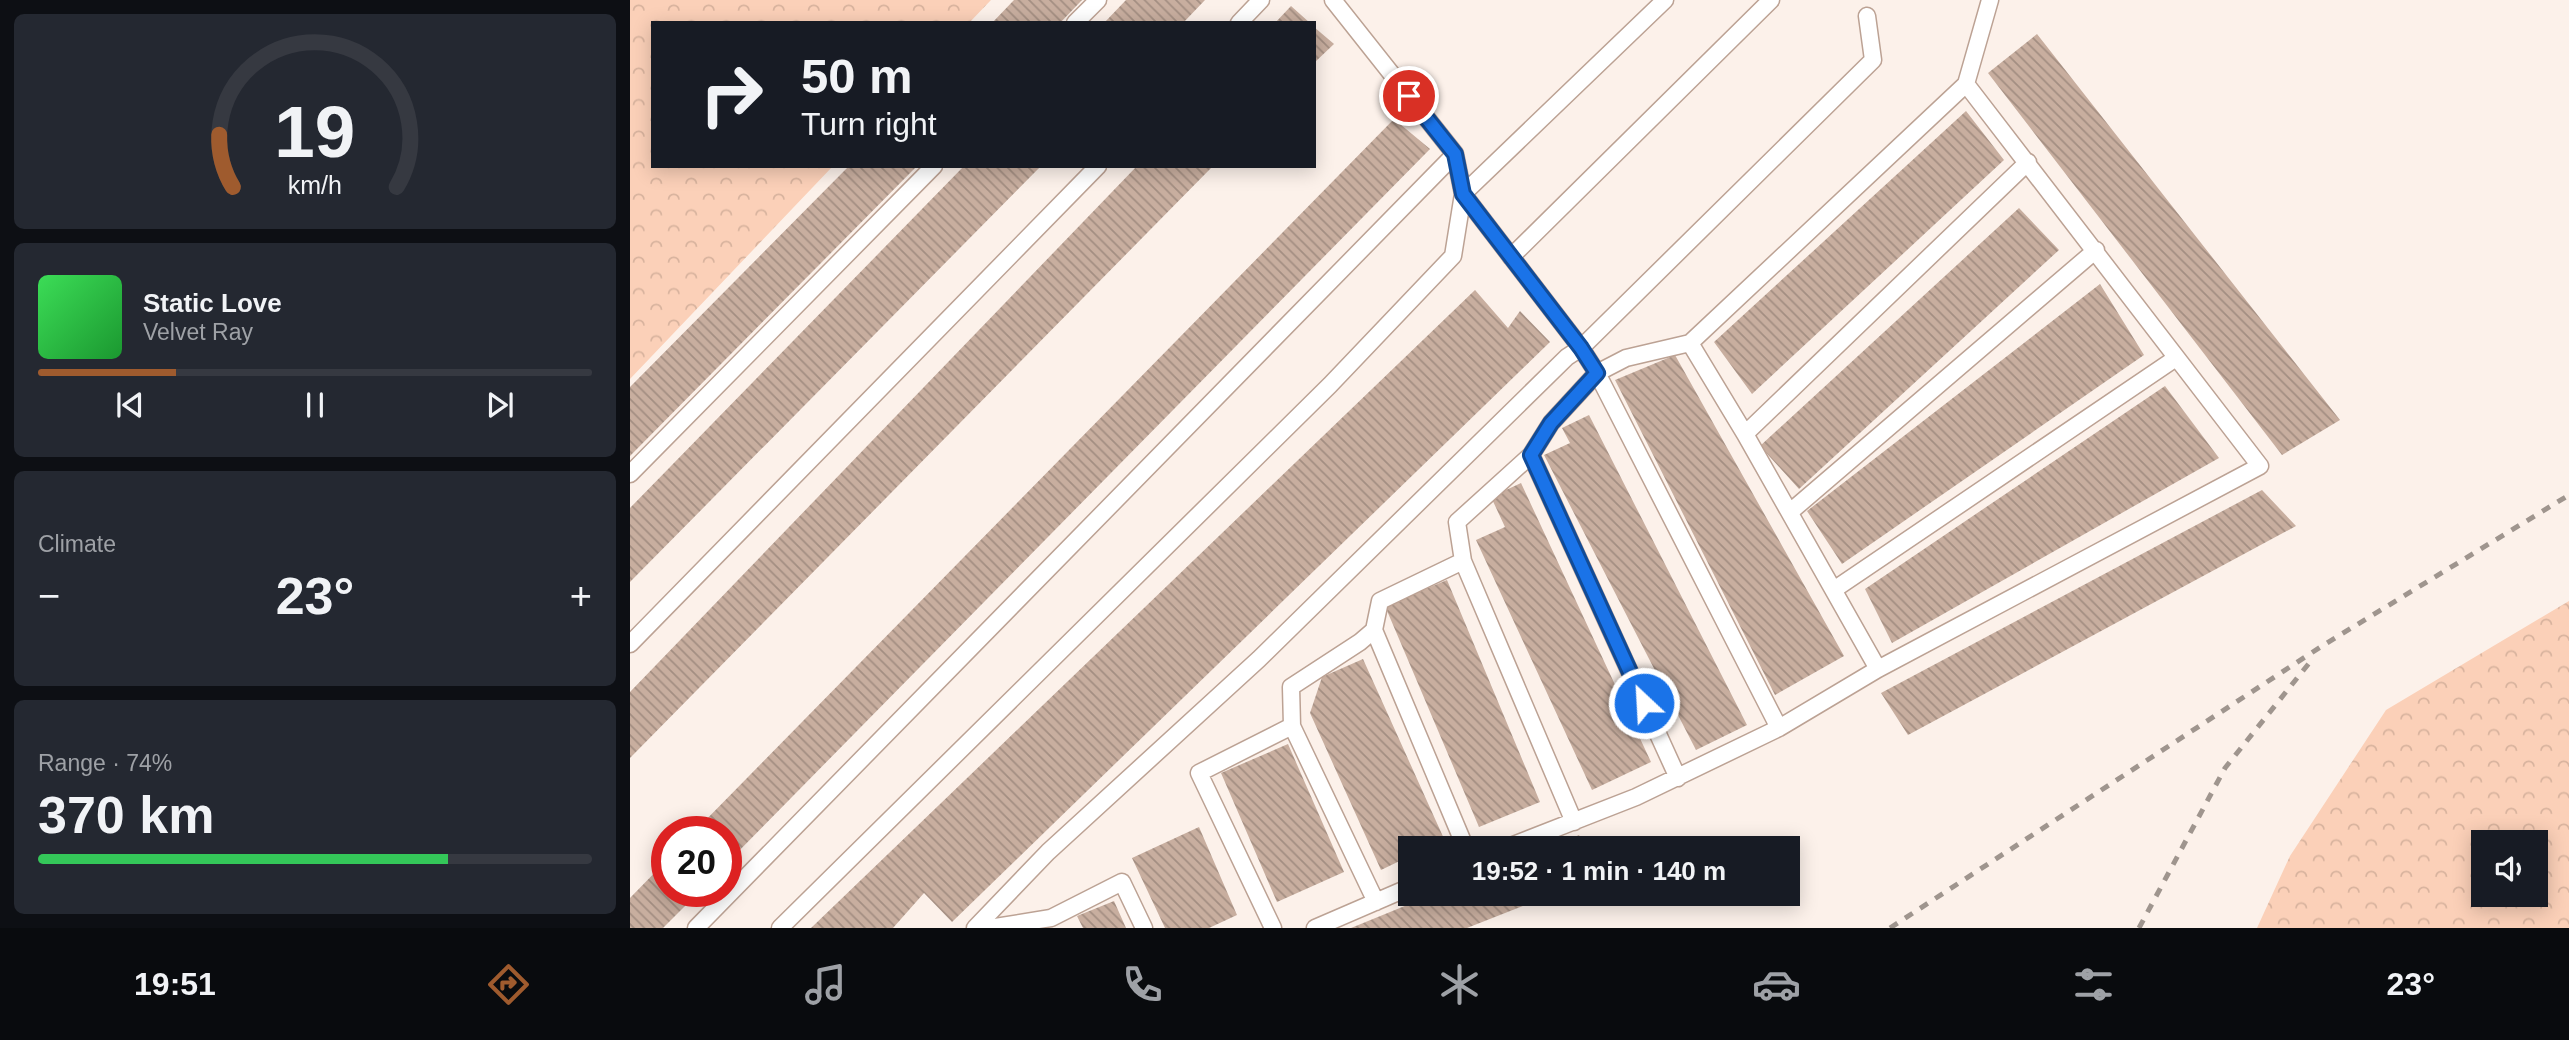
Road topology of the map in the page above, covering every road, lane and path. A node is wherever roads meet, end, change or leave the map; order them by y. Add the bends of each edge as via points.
1 (1098, 0) edge
2 (1261, 0) edge
3 (1333, 0) edge
4 (1665, 0) edge
5 (1771, 0) edge
6 (1990, 0) edge
7 (1867, 16) dead end
8 (1077, 21) edge
9 (1241, 21) edge
10 (1966, 84) junction
11 (1455, 154) junction
12 (2028, 162) junction
13 (932, 168) edge
14 (1096, 168) edge
15 (1463, 194) junction
16 (2096, 250) junction
17 (1511, 257) junction
18 (1689, 343) junction
19 (1581, 348) junction
20 (2176, 358) junction
21 (1597, 373) junction
22 (1745, 434) junction
23 (1531, 455) junction
24 (630, 474) edge
25 (1790, 512) junction
26 (1463, 561) junction
27 (1835, 589) junction
28 (1374, 630) junction
29 (630, 644) edge
30 (1878, 668) junction
31 (1292, 726) junction
32 (1779, 728) junction
33 (1678, 778) junction
34 (1574, 822) junction
35 (1461, 836) edge
36 (1537, 836) edge
37 (1398, 892) edge
38 (1376, 902) junction
39 (696, 928) edge
40 (780, 928) edge
41 (975, 928) edge
42 (989, 928) edge
43 (1144, 928) edge
44 (1273, 928) edge
45 (1315, 928) edge

1 - 8 lane
2 - 9 lane
3 - 11 lane
4 - 15 lane
5 - 17 lane
6 - 10 lane
7 - 19 lane via 1873,60
10 - 12 lane
10 - 18 lane
11 - 15 lane
11 - 39 lane
12 - 16 lane
12 - 22 lane
13 - 24 lane
14 - 29 lane
15 - 17 lane
15 - 40 lane via 1453,256 1330,385
16 - 20 lane
16 - 25 lane
17 - 19 lane
18 - 21 lane via 1626,358
18 - 22 lane
19 - 21 lane
19 - 41 lane via 1259,659 1048,852
20 - 27 lane
20 - 30 lane via 2260,466
21 - 23 lane via 1551,423
21 - 32 lane
22 - 25 lane
23 - 26 lane via 1457,523
23 - 33 lane
25 - 27 lane
26 - 28 lane via 1380,601
26 - 34 lane
27 - 30 lane
28 - 31 lane via 1291,687
28 - 35 lane
30 - 32 lane
31 - 38 lane
31 - 44 lane via 1199,773
32 - 33 lane
33 - 34 lane
34 - 36 lane
37 - 38 lane
38 - 45 lane
42 - 43 lane via 1051,918 1122,882

